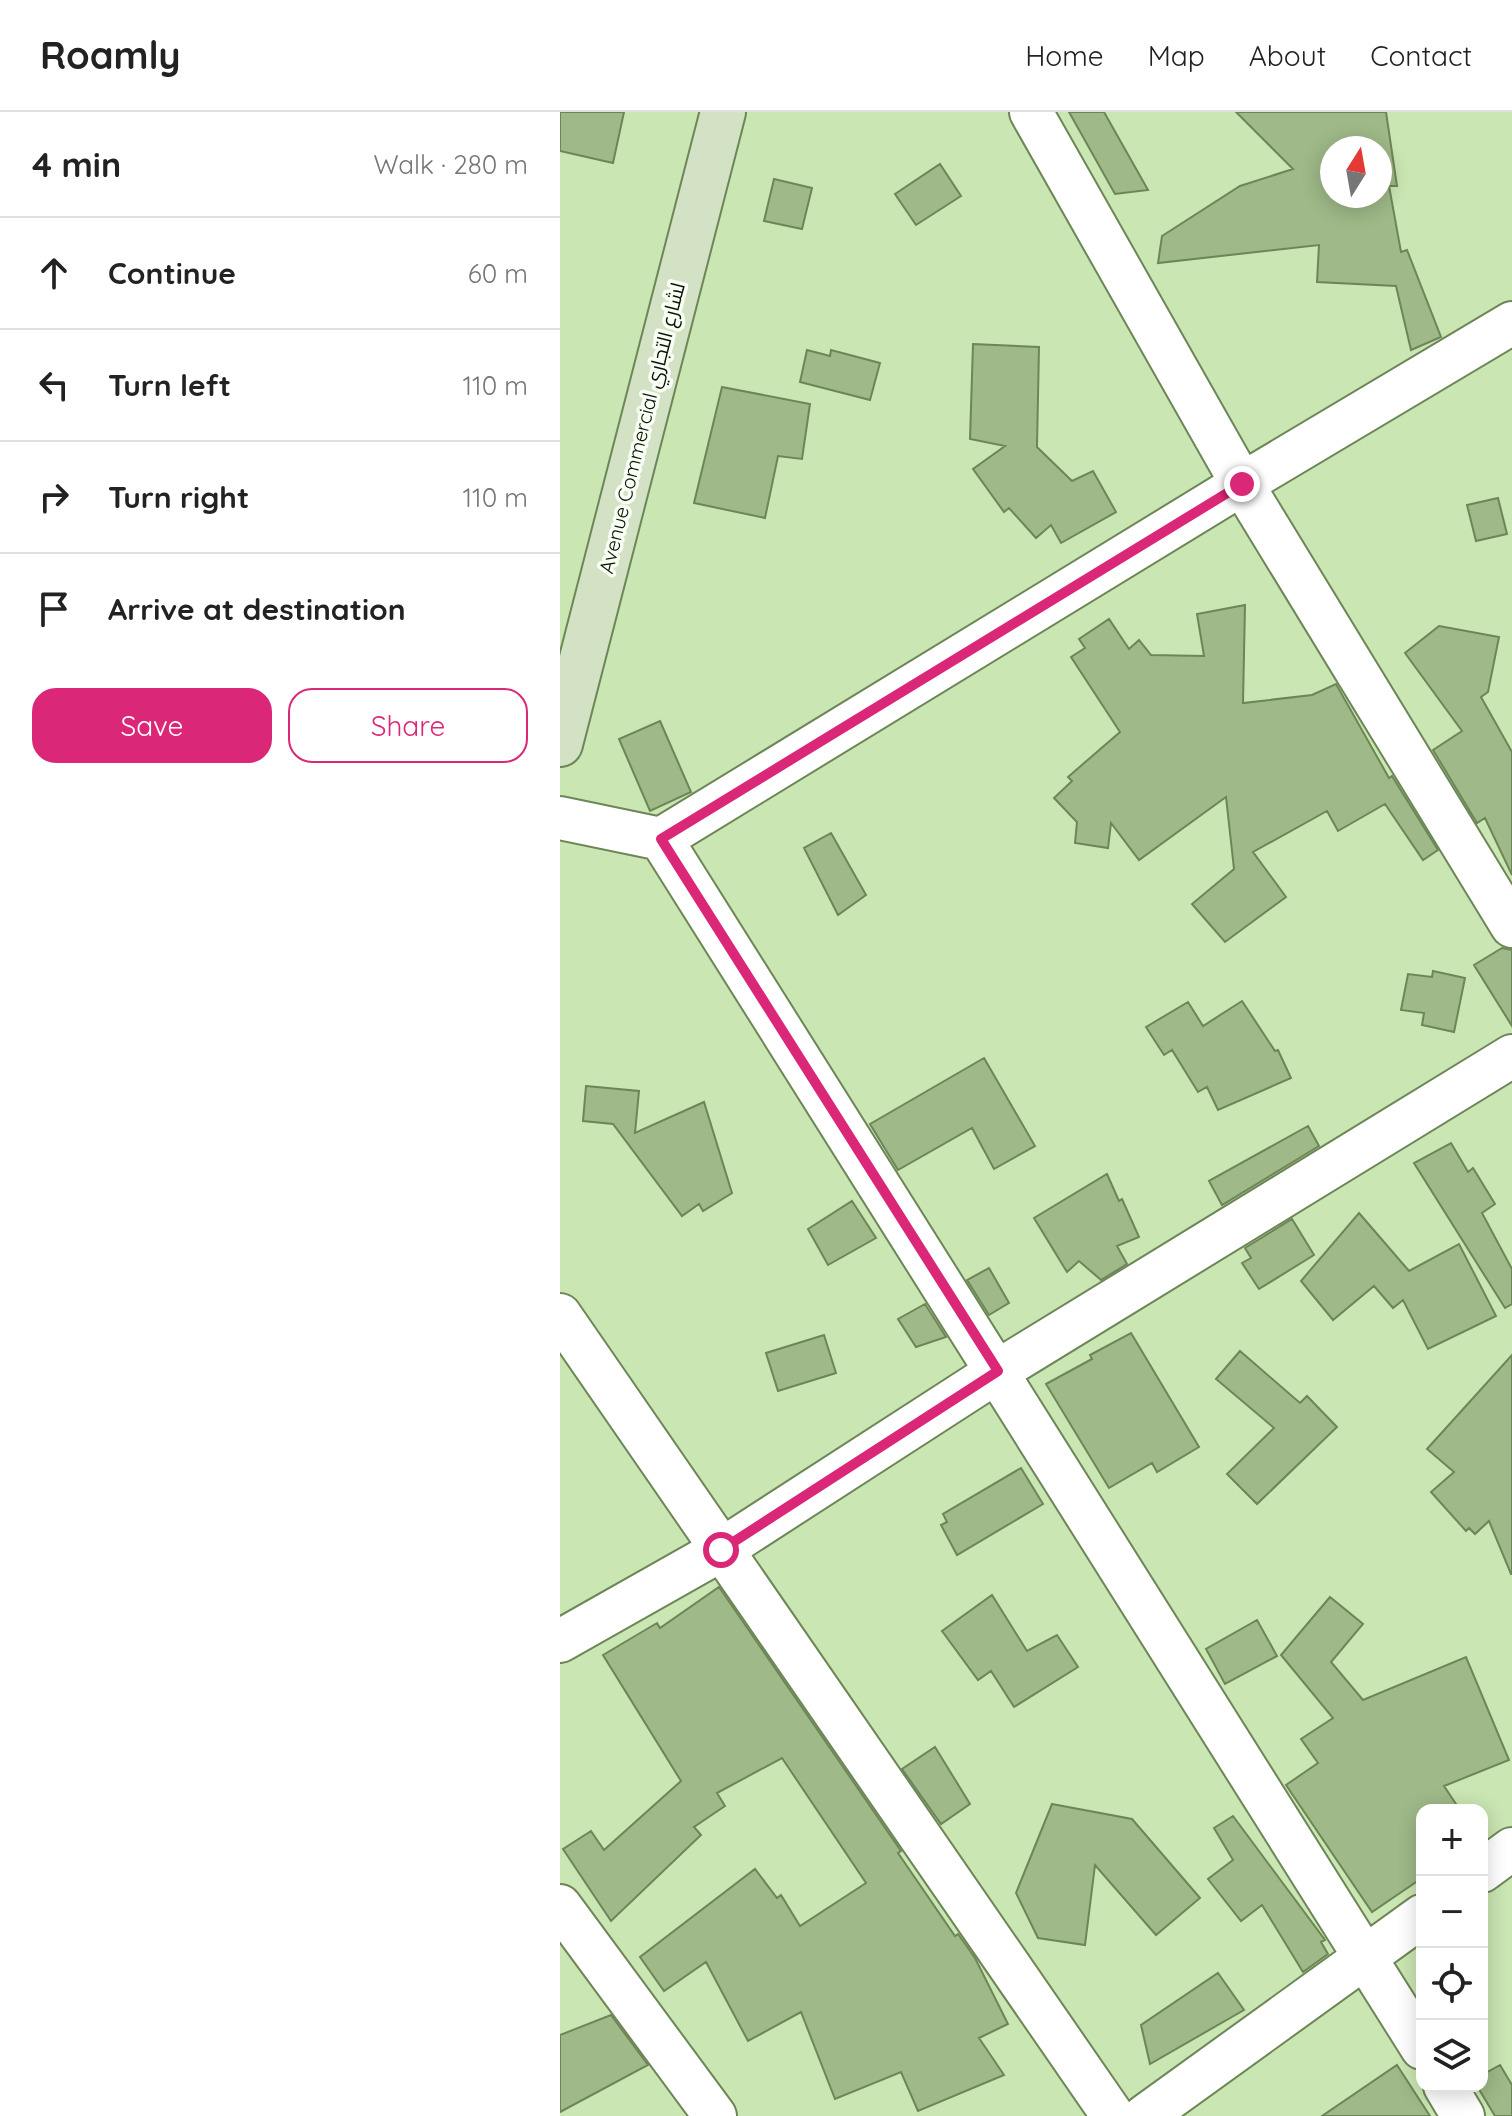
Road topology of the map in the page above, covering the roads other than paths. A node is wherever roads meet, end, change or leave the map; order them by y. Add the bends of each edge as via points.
1 (723, 112) edge
2 (1031, 112) edge
3 (1512, 323) edge
4 (1242, 484) junction
5 (560, 744) edge
6 (560, 818) edge
7 (661, 839) junction
8 (1512, 926) edge
9 (1512, 1056) edge
10 (560, 1315) edge
11 (998, 1371) junction
12 (721, 1550) junction
13 (560, 1641) edge
14 (1512, 1849) edge
15 (1488, 1867) edge
16 (560, 1906) edge
17 (1416, 1920) edge
18 (1367, 1957) junction
19 (1416, 2038) edge
20 (1449, 2092) edge
21 (715, 2116) edge
22 (1113, 2116) edge
23 (1145, 2116) edge
24 (1463, 2116) edge

1 - 5 street, Avenue Commercial لشارع التجاري
2 - 4 street
3 - 4 street
4 - 7 street
4 - 8 street
6 - 7 street
7 - 11 street
9 - 11 street
10 - 12 street
11 - 12 street
11 - 18 street
12 - 13 street
12 - 22 street
14 - 15 street
16 - 21 street
17 - 18 street
18 - 19 street
18 - 23 street
20 - 24 street

